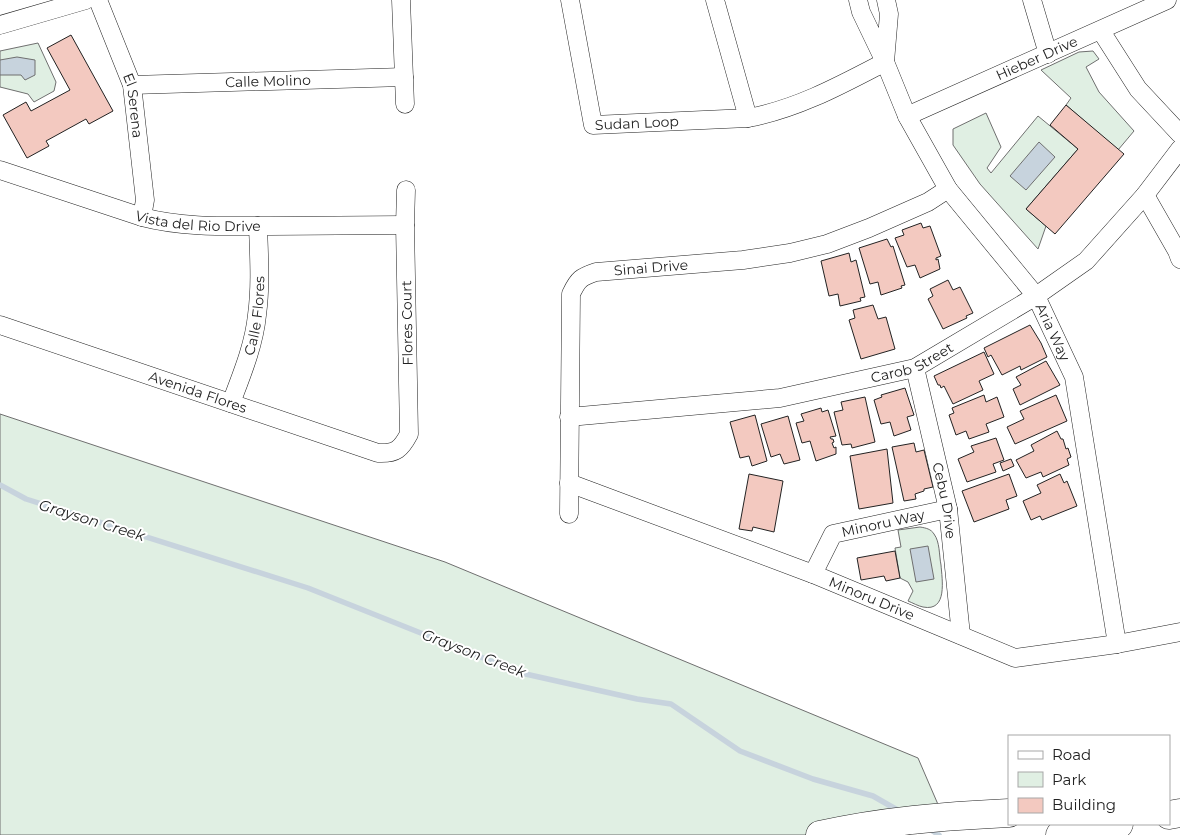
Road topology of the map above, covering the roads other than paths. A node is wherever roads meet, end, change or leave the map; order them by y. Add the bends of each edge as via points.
1 (86, 0) edge
2 (98, 0) edge
3 (401, 0) edge
4 (570, 0) edge
5 (716, 0) edge
6 (858, 0) edge
7 (886, 0) edge
8 (1032, 0) edge
9 (1167, 0) edge
10 (0, 26) edge
11 (1101, 31) junction
12 (1048, 54) junction
13 (885, 62) junction
14 (404, 78) junction
15 (132, 85) junction
16 (405, 104) dead end
17 (908, 116) junction
18 (748, 118) junction
19 (1180, 134) edge
20 (1180, 149) edge
21 (0, 170) edge
22 (948, 189) junction
23 (406, 190) dead end
24 (1145, 195) junction
25 (142, 217) junction
26 (405, 225) junction
27 (258, 226) junction
28 (1180, 259) edge
29 (1036, 296) junction
30 (0, 325) edge
31 (915, 368) junction
32 (231, 403) junction
33 (570, 417) junction
34 (397, 450) joint
35 (569, 483) junction
36 (948, 509) junction
37 (569, 514) dead end
38 (813, 574) junction
39 (1180, 632) edge
40 (961, 635) junction
41 (1117, 644) junction
42 (1008, 813) edge
43 (1071, 825) edge
44 (1114, 825) edge
45 (1092, 829) junction
46 (820, 835) edge
47 (1060, 835) edge

1 - 10 street
2 - 15 street, El Serena
3 - 14 street
4 - 18 street, Sudan Loop via 593,125
5 - 18 street
6 - 13 street, Aria Way
7 - 13 street, Aria Way
8 - 12 street
9 - 11 street, Hieber Drive
11 - 12 street, Hieber Drive
11 - 19 street via 1138,88
12 - 17 street, Hieber Drive
13 - 17 street, Aria Way
13 - 18 street, Sudan Loop via 825,93 772,113
14 - 15 street, Calle Molino
14 - 16 street
15 - 25 street, El Serena via 145,200
17 - 22 street, Aria Way
20 - 24 street, Carob Street
21 - 25 street, Vista del Rio Drive
22 - 29 street, Aria Way
22 - 33 street, Sinai Drive via 928,202 868,228 827,244 790,253 596,272 585,276 577,281 571,294
23 - 26 street, Flores Court
24 - 28 street
24 - 29 street, Carob Street via 1086,261
25 - 27 street, Vista del Rio Drive via 183,225
26 - 27 street, Vista del Rio Drive
26 - 34 street, Flores Court via 409,434
27 - 32 street, Calle Flores via 257,316 248,356
29 - 31 street, Carob Street
29 - 41 street, Aria Way via 1074,377
30 - 32 street, Avenida Flores
31 - 33 street, Carob Street via 780,398
31 - 36 street, Cebu Drive
32 - 34 street, Avenida Flores via 378,453 389,454
33 - 35 street, Sinai Drive
35 - 37 street, Sinai Drive
35 - 38 street, Minoru Drive
36 - 38 street, Minoru Way via 833,534
36 - 40 street, Cebu Drive
38 - 40 street, Minoru Drive
39 - 41 street, Minoru Drive
40 - 41 street, Minoru Drive via 1015,658
42 - 46 highway via 943,816 860,826
43 - 45 highway
44 - 45 highway
45 - 47 highway

